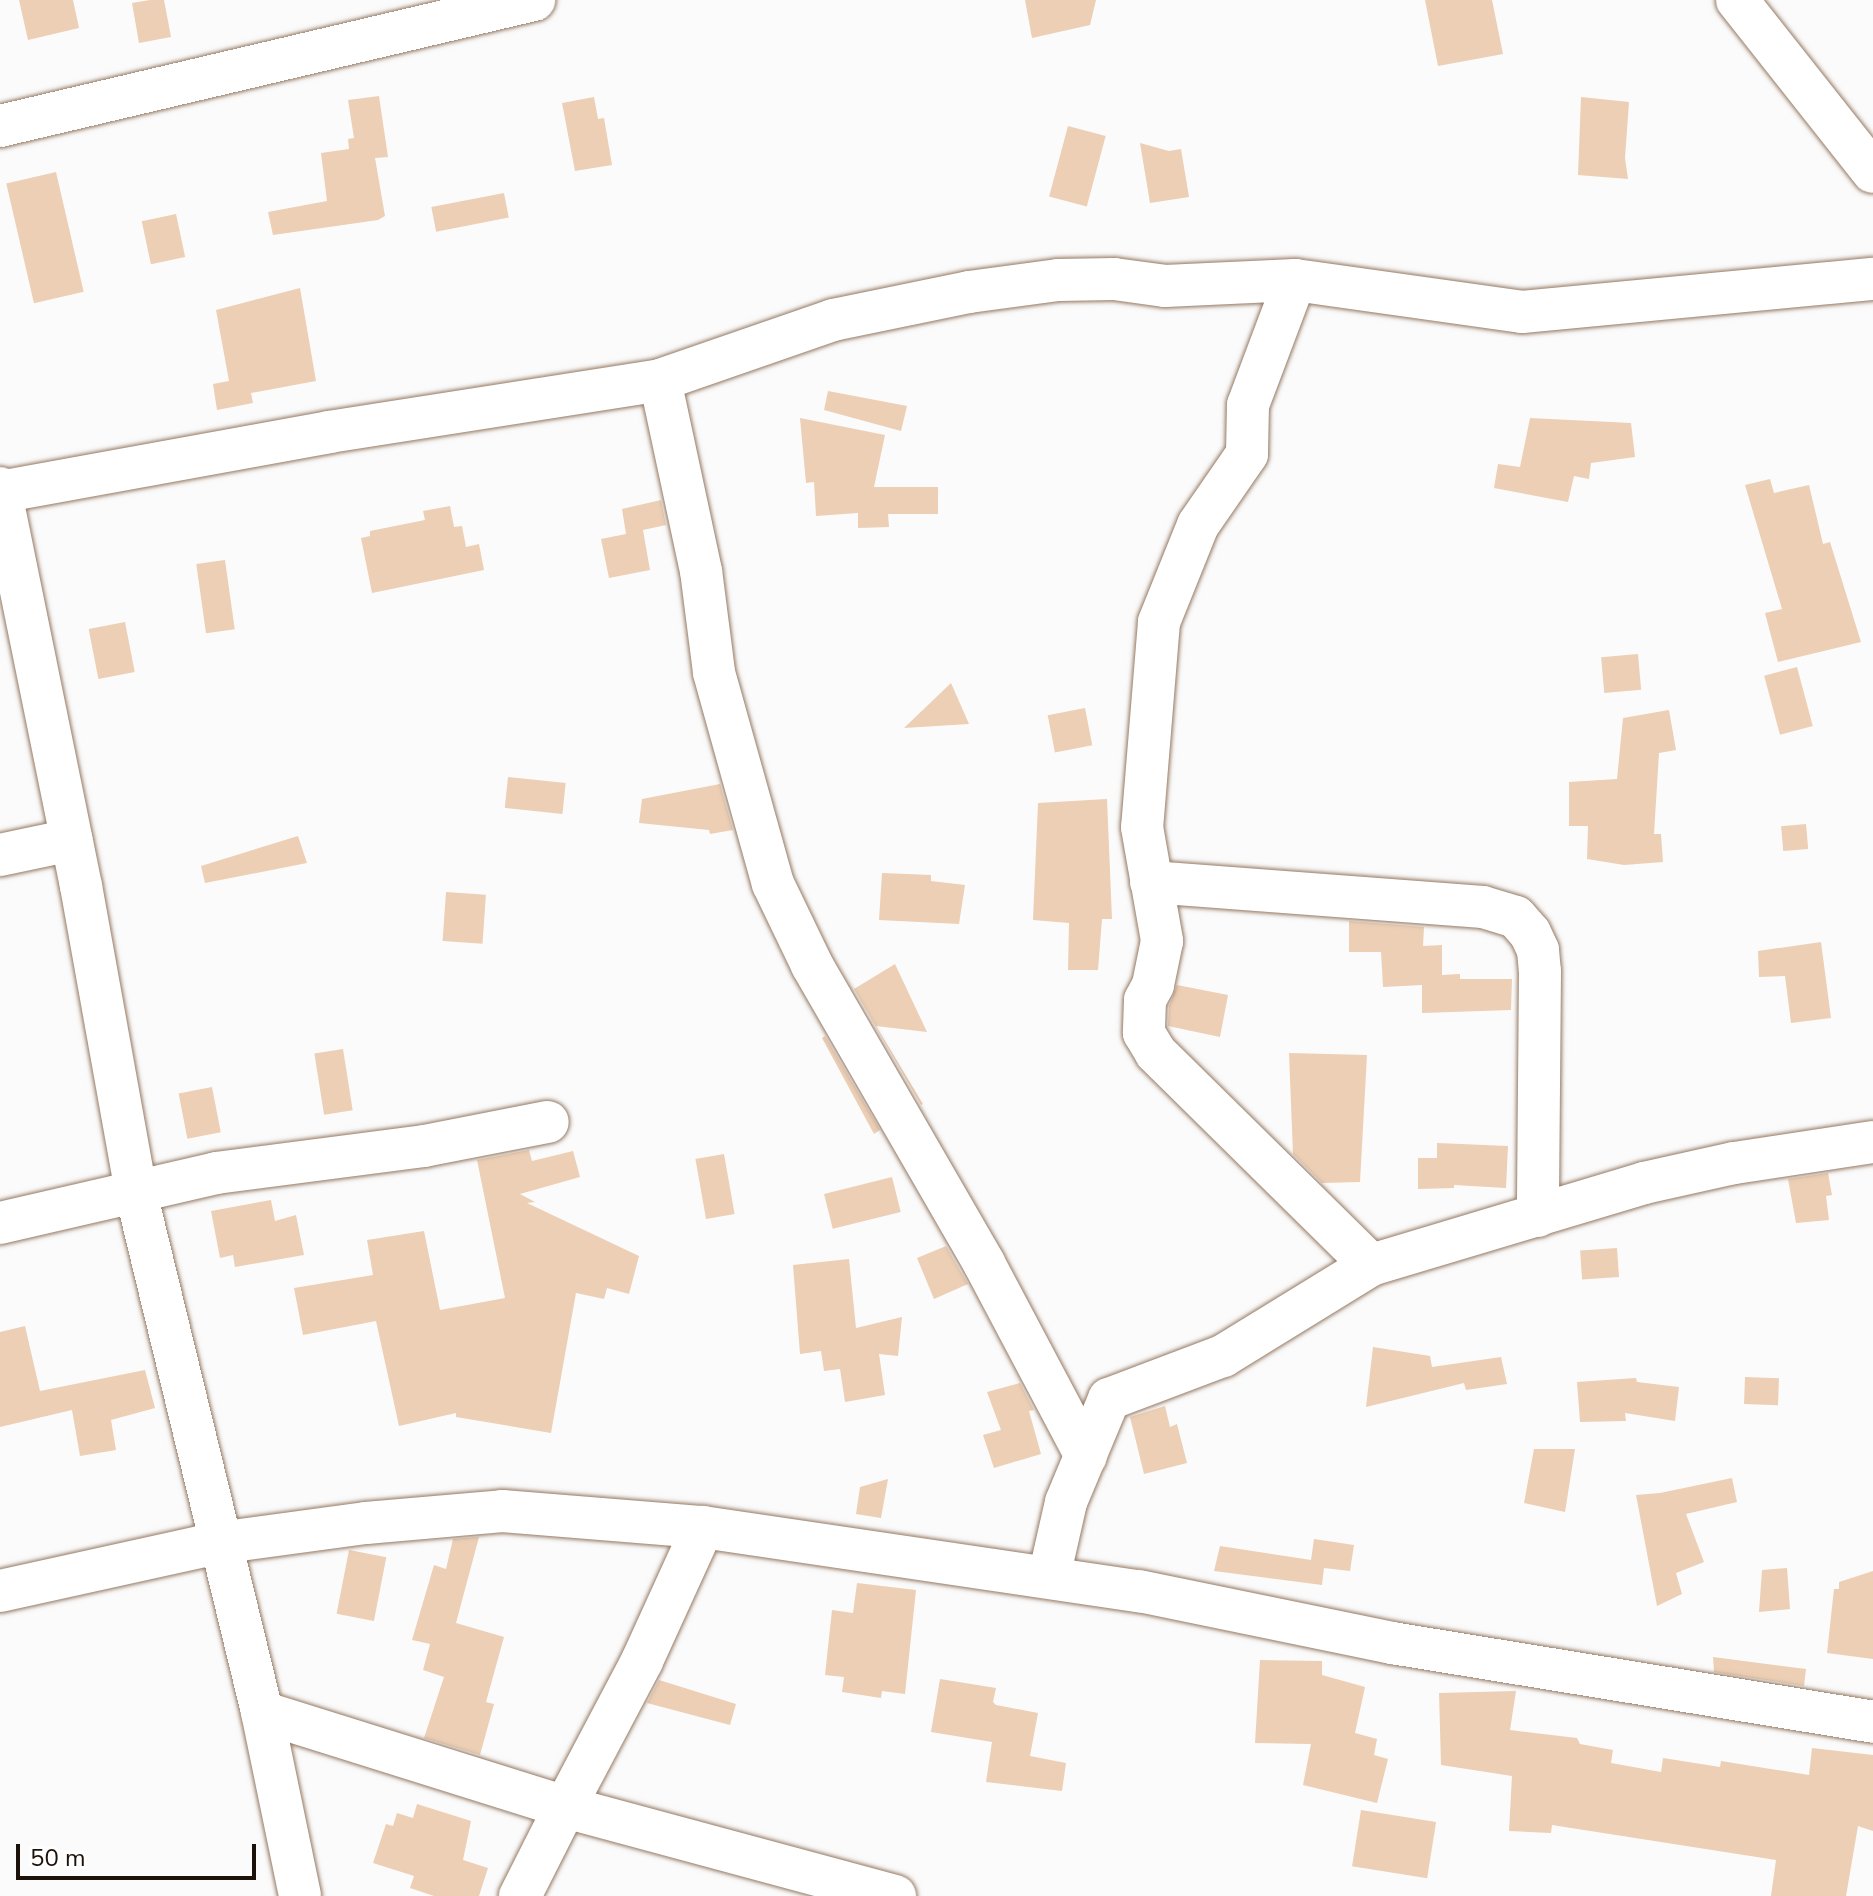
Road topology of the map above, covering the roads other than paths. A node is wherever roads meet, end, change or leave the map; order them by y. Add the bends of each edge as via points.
1 (534, 0) edge
2 (1756, 10) edge
3 (0, 126) edge
4 (1873, 172) edge
5 (1873, 279) edge
6 (1295, 280) junction
7 (660, 380) junction
8 (0, 491) edge
9 (71, 840) junction
10 (0, 855) edge
11 (1151, 882) junction
12 (548, 1122) dead end
13 (1873, 1142) edge
14 (136, 1193) junction
15 (1538, 1216) junction
16 (0, 1223) edge
17 (1371, 1265) junction
18 (1086, 1456) junction
19 (703, 1527) junction
20 (218, 1543) junction
21 (1049, 1577) junction
22 (0, 1591) edge
23 (262, 1712) junction
24 (1873, 1722) edge
25 (565, 1807) junction
26 (300, 1896) edge
27 (520, 1896) edge
28 (895, 1896) edge

1 - 3 street
2 - 4 street
5 - 6 street via 1522,312
6 - 7 street via 1165,286 1114,279 1058,280 969,292 833,320
6 - 11 street via 1248,405 1247,454 1198,525 1159,622 1142,827
7 - 8 street
7 - 18 street via 697,549 714,672 773,884 812,965 984,1263
8 - 9 street
9 - 10 street
9 - 14 street
11 - 15 street via 1483,907 1516,917 1538,950 1540,971
11 - 17 street via 1162,941 1145,1000 1144,1033 1156,1053
12 - 14 street via 424,1146 216,1173
13 - 15 street via 1734,1163 1644,1183
14 - 16 street
14 - 20 street
15 - 17 street
17 - 18 street via 1223,1356 1109,1399
18 - 21 street via 1066,1502
19 - 20 street via 502,1511
19 - 21 street
19 - 25 street via 642,1661
20 - 22 street
20 - 23 street
21 - 24 street via 1392,1643
23 - 25 street
23 - 26 street
25 - 27 street
25 - 28 street

